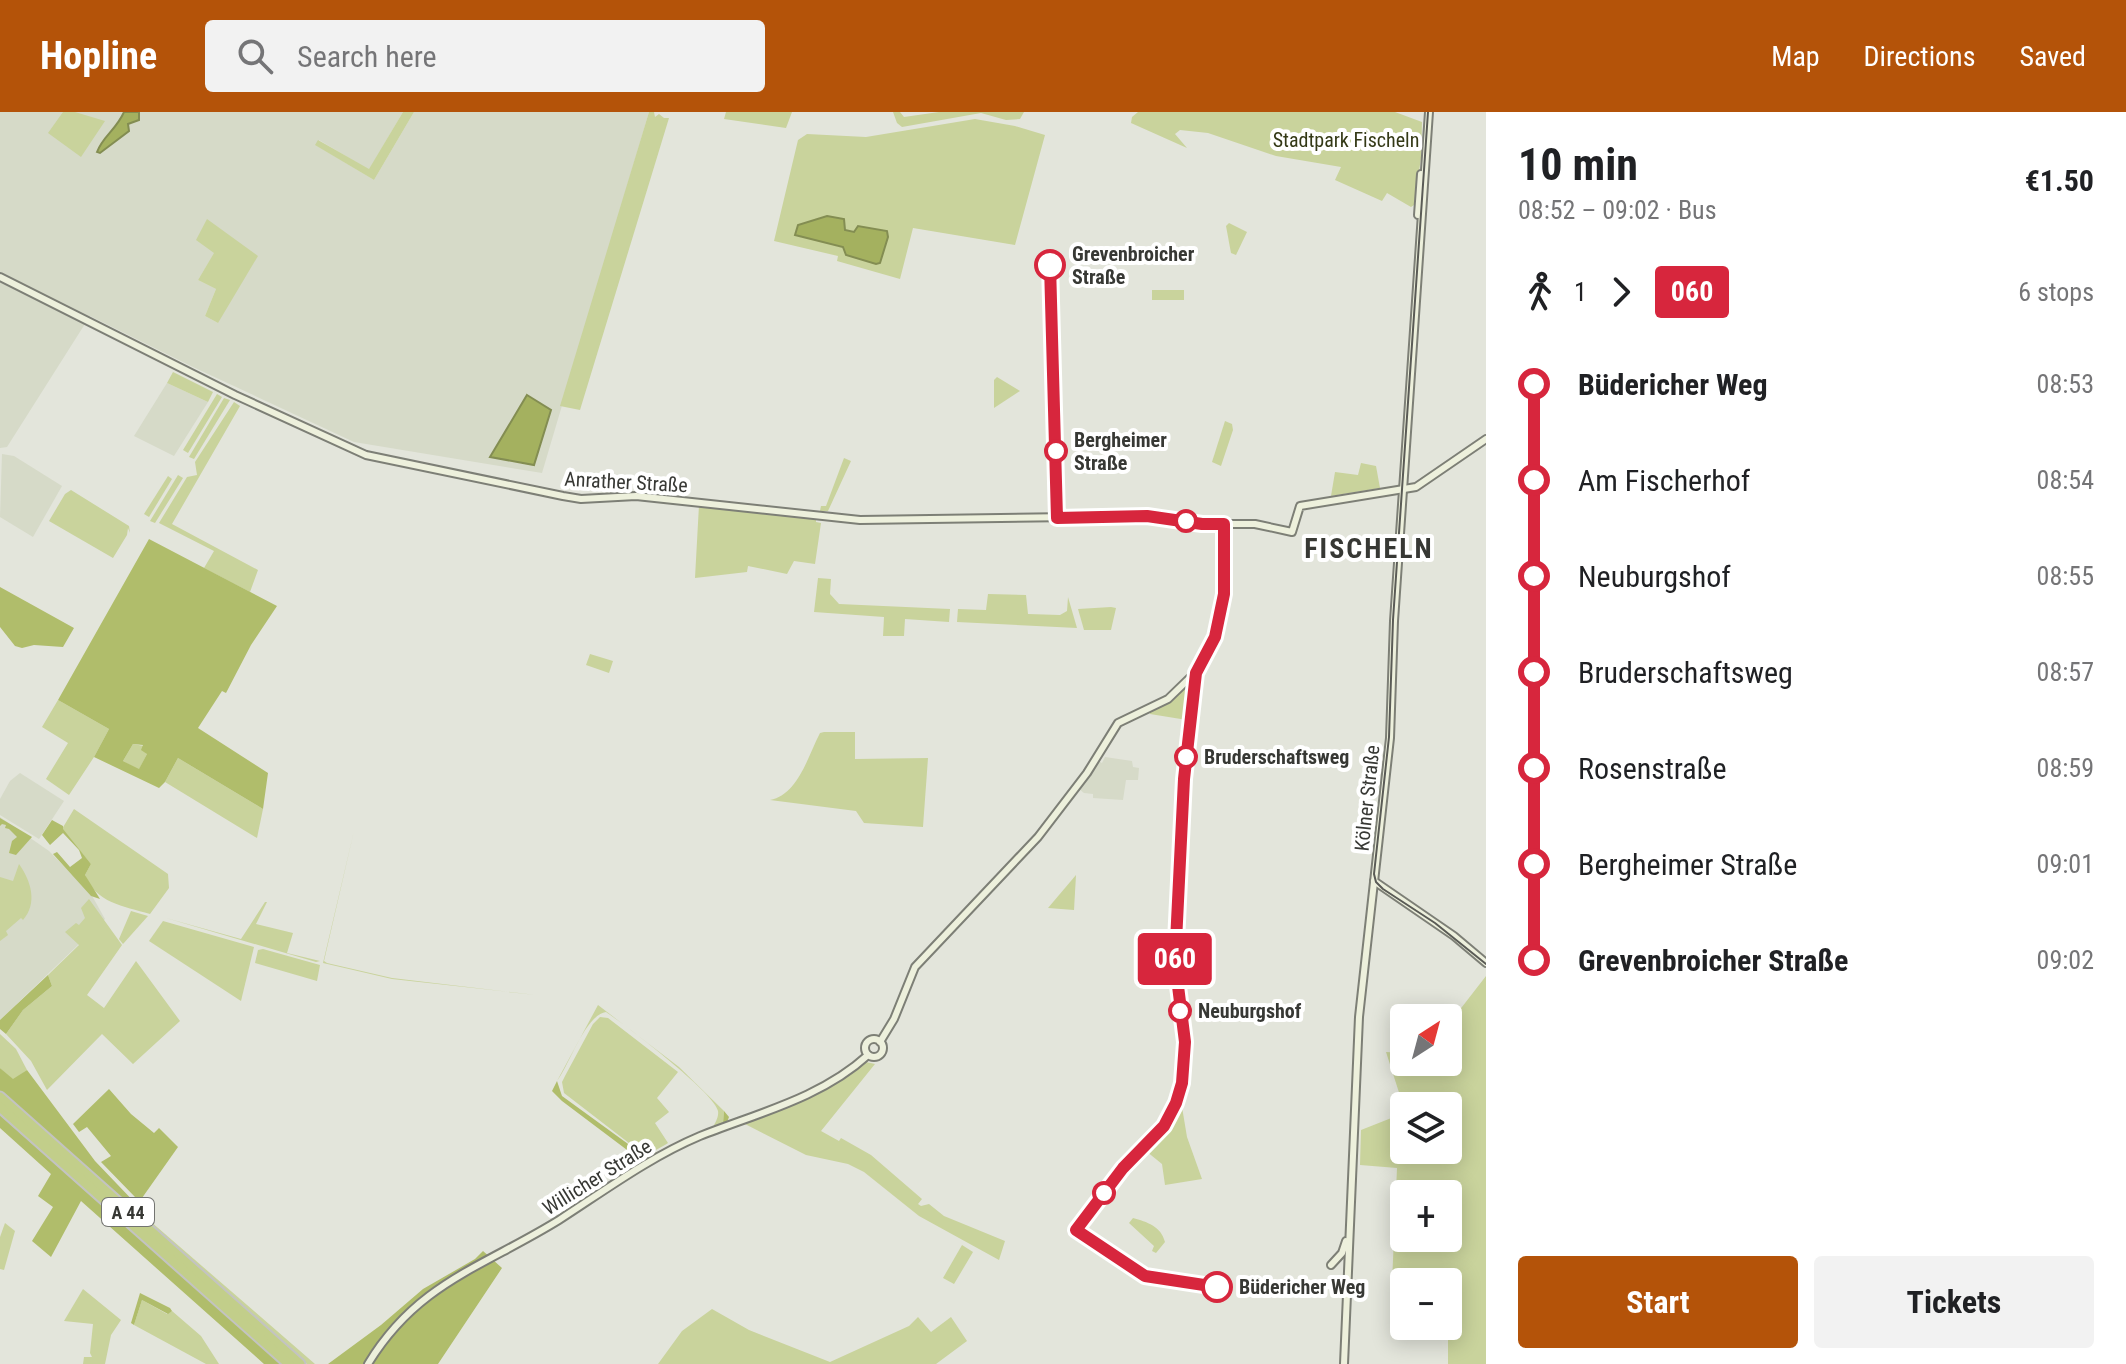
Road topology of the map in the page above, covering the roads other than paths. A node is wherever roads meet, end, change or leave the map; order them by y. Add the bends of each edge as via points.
1 (1429, 112) edge
2 (0, 277) edge
3 (1486, 439) edge
4 (1403, 489) junction
5 (1224, 524) junction
6 (1374, 881) junction
7 (1385, 888) junction
8 (1373, 893) junction
9 (1486, 963) edge
10 (880, 1042) junction
11 (868, 1055) junction
12 (0, 1097) edge
13 (0, 1107) edge
14 (1349, 1234) junction
15 (1331, 1265) dead end
16 (289, 1364) edge
17 (300, 1364) edge
18 (368, 1364) edge
19 (1344, 1364) edge

1 - 4 main road, Kölner Straße via 1418,201
2 - 5 main road, Anrather Straße via 350,449 490,482 581,499 636,496 860,520 1147,516
3 - 4 main road via 1420,485
4 - 5 main road, Anrather Straße via 1298,508 1292,532
4 - 6 main road, Kölner Straße via 1390,738
5 - 10 main road via 1221,613 1212,646 1192,678 1168,699 1118,723 1031,845 915,967
6 - 7 main road
6 - 8 main road, Kölner Straße
7 - 8 main road
7 - 9 main road
8 - 14 main road, Kölner Straße via 1361,991
10 - 11 main road via 881,1054
10 - 11 main road via 867,1043
11 - 18 main road, Willicher Straße via 809,1094 667,1153 446,1282 405,1315
12 - 17 highway, A 44
13 - 16 highway, A 44
14 - 15 main road
14 - 19 main road, Kölner Straße

